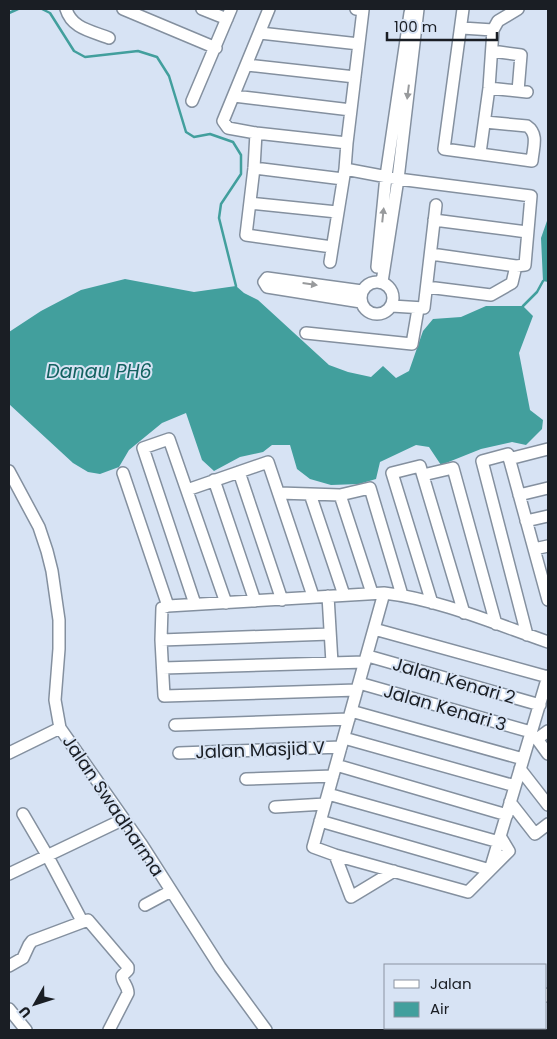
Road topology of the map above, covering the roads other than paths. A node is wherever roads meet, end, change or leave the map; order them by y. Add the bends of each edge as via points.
1 (66, 9) edge
2 (123, 9) edge
3 (202, 9) edge
4 (269, 9) edge
5 (356, 9) edge
6 (410, 9) edge
7 (418, 9) edge
8 (463, 9) edge
9 (518, 9) edge
10 (229, 14) edge
11 (462, 28) junction
12 (493, 30) junction
13 (260, 33) junction
14 (110, 38) dead end
15 (359, 44) junction
16 (216, 48) junction
17 (492, 51) junction
18 (247, 65) junction
19 (355, 77) junction
20 (489, 88) junction
21 (234, 96) junction
22 (192, 101) dead end
23 (351, 110) junction
24 (485, 122) junction
25 (256, 133) junction
26 (347, 143) junction
27 (480, 152) junction
28 (254, 168) junction
29 (344, 174) junction
30 (392, 177) junction
31 (250, 203) junction
32 (436, 205) dead end
33 (337, 212) junction
34 (434, 220) junction
35 (527, 232) junction
36 (332, 247) junction
37 (431, 254) junction
38 (330, 262) dead end
39 (516, 266) junction
40 (379, 282) junction
41 (427, 287) junction
42 (361, 296) junction
43 (392, 306) junction
44 (418, 309) junction
45 (306, 332) dead end
46 (548, 449) edge
47 (509, 459) junction
48 (9, 471) edge
49 (240, 472) junction
50 (122, 473) dead end
51 (423, 475) junction
52 (214, 480) junction
53 (548, 488) edge
54 (187, 490) junction
55 (279, 493) junction
56 (310, 494) junction
57 (340, 495) junction
58 (519, 495) junction
59 (548, 516) edge
60 (526, 521) junction
61 (548, 546) edge
62 (534, 549) junction
63 (545, 574) edge
64 (378, 593) junction
65 (344, 595) junction
66 (402, 595) junction
67 (314, 596) junction
68 (328, 596) junction
69 (282, 600) junction
70 (548, 600) edge
71 (254, 601) junction
72 (226, 603) junction
73 (432, 603) junction
74 (195, 604) junction
75 (168, 606) junction
76 (464, 613) junction
77 (496, 624) junction
78 (374, 629) junction
79 (330, 634) junction
80 (527, 635) junction
81 (161, 640) junction
82 (548, 642) edge
83 (366, 659) junction
84 (332, 664) junction
85 (163, 668) junction
86 (548, 676) edge
87 (358, 686) junction
88 (543, 699) edge
89 (350, 715) junction
90 (176, 726) dead end
91 (60, 728) junction
92 (548, 731) edge
93 (533, 736) junction
94 (342, 743) junction
95 (9, 753) edge
96 (178, 753) dead end
97 (548, 754) edge
98 (522, 764) junction
99 (334, 770) junction
100 (246, 779) dead end
101 (515, 786) junction
102 (327, 799) junction
103 (510, 802) junction
104 (548, 805) edge
105 (275, 807) dead end
106 (23, 814) dead end
107 (507, 815) junction
108 (124, 819) junction
109 (320, 821) junction
110 (548, 824) edge
111 (499, 839) junction
112 (47, 855) junction
113 (335, 855) junction
114 (490, 870) junction
115 (394, 871) junction
116 (9, 874) edge
117 (171, 891) junction
118 (144, 905) dead end
119 (82, 921) junction
120 (9, 966) edge
121 (9, 1009) edge
122 (26, 1030) edge
123 (109, 1030) edge
124 (266, 1030) edge

1 - 14 street via 74,24
2 - 16 street
3 - 10 street
4 - 13 street
5 - 15 street via 363,10
6 - 30 street
7 -> 30 street
8 - 11 street
9 - 12 street via 498,21
10 - 16 street
11 - 12 street
11 - 27 street via 444,149
12 - 17 street
13 - 15 street
13 - 18 street
15 - 19 street
16 - 22 street
17 - 20 street
17 - 20 street via 521,55 522,92
18 - 19 street
18 - 21 street
19 - 23 street
20 - 24 street
21 - 23 street
21 - 25 street via 223,121 225,125
23 - 26 street
24 - 27 street
24 - 27 street via 527,126 532,130 535,136 532,160
25 - 26 street
25 - 28 street
26 - 29 street
28 - 29 street
28 - 31 street
29 - 30 street
29 - 33 street
30 - 35 street via 531,196
30 - 40 street
31 - 33 street
31 - 36 street via 248,237
32 - 34 street
33 - 36 street
34 - 35 street
34 - 37 street
35 - 39 street via 525,265
36 - 38 street
37 - 39 street
37 - 41 street
39 - 41 street via 512,283 490,294
40 - 42 street via 368,284
40 - 43 street via 390,288 394,297
41 - 44 street via 424,308
42 -> 42 street via 267,287 264,282 267,278
42 - 43 street via 366,310 375,314 385,313
43 - 44 street
44 - 45 street via 412,344
46 - 47 street
47 - 58 street
47 - 80 street via 508,454 482,461
48 - 91 street, Jalan Swadharma via 39,528 52,571 59,620 55,700
49 - 52 street
49 - 55 street via 268,462
49 - 69 street
50 - 75 street
51 - 73 street via 420,466 392,473
51 - 76 street
51 - 77 street via 453,468
52 - 54 street
52 - 71 street
53 - 58 street
54 - 72 street
54 - 74 street via 169,439 143,448
55 - 56 street
55 - 67 street
56 - 57 street
56 - 65 street
57 - 64 street
57 - 66 street via 370,488
58 - 60 street
59 - 60 street
60 - 62 street
61 - 62 street
62 - 63 street
63 - 70 street
64 - 65 street
64 - 66 street
64 - 78 street
65 - 68 street
66 - 73 street
67 - 68 street
67 - 69 street
68 - 79 street
69 - 71 street
71 - 72 street
72 - 74 street
73 - 76 street
74 - 75 street
75 - 81 street via 162,608
76 - 77 street
77 - 80 street
78 - 83 street
78 - 86 street
79 - 81 street
79 - 84 street
80 - 82 street
81 - 85 street
83 - 84 street, Jalan Kenari 2
83 - 87 street
83 - 88 street, Jalan Kenari 2
84 - 85 street, Jalan Kenari 2
85 - 87 street, Jalan Kenari 3 via 164,696
86 - 88 street
87 - 89 street
87 - 93 street, Jalan Kenari 3
88 - 93 street
89 - 90 street
89 - 94 street
89 - 98 street
91 - 95 street
91 - 108 street, Jalan Swadharma
92 - 93 street
93 - 97 street
93 - 98 street
94 - 96 street, Jalan Masjid V
94 - 99 street
94 - 101 street, Jalan Masjid V
98 - 101 street
98 - 104 street
99 - 100 street
99 - 102 street
99 - 107 street
101 - 103 street
102 - 105 street via 290,812
102 - 109 street
102 - 111 street
103 - 107 street
103 - 110 street via 535,834
106 - 112 street
107 - 111 street
108 - 112 street
108 - 117 street, Jalan Swadharma
109 - 113 street via 313,847
109 - 114 street
111 - 114 street via 509,851
112 - 116 street
112 - 119 street
113 - 115 street
113 - 115 street via 351,897
114 - 115 street via 468,892
117 - 118 street
117 - 124 street, Jalan Swadharma
119 - 120 street via 32,942 23,958
119 - 123 street via 90,921 128,967 122,978 128,993
121 - 122 street

